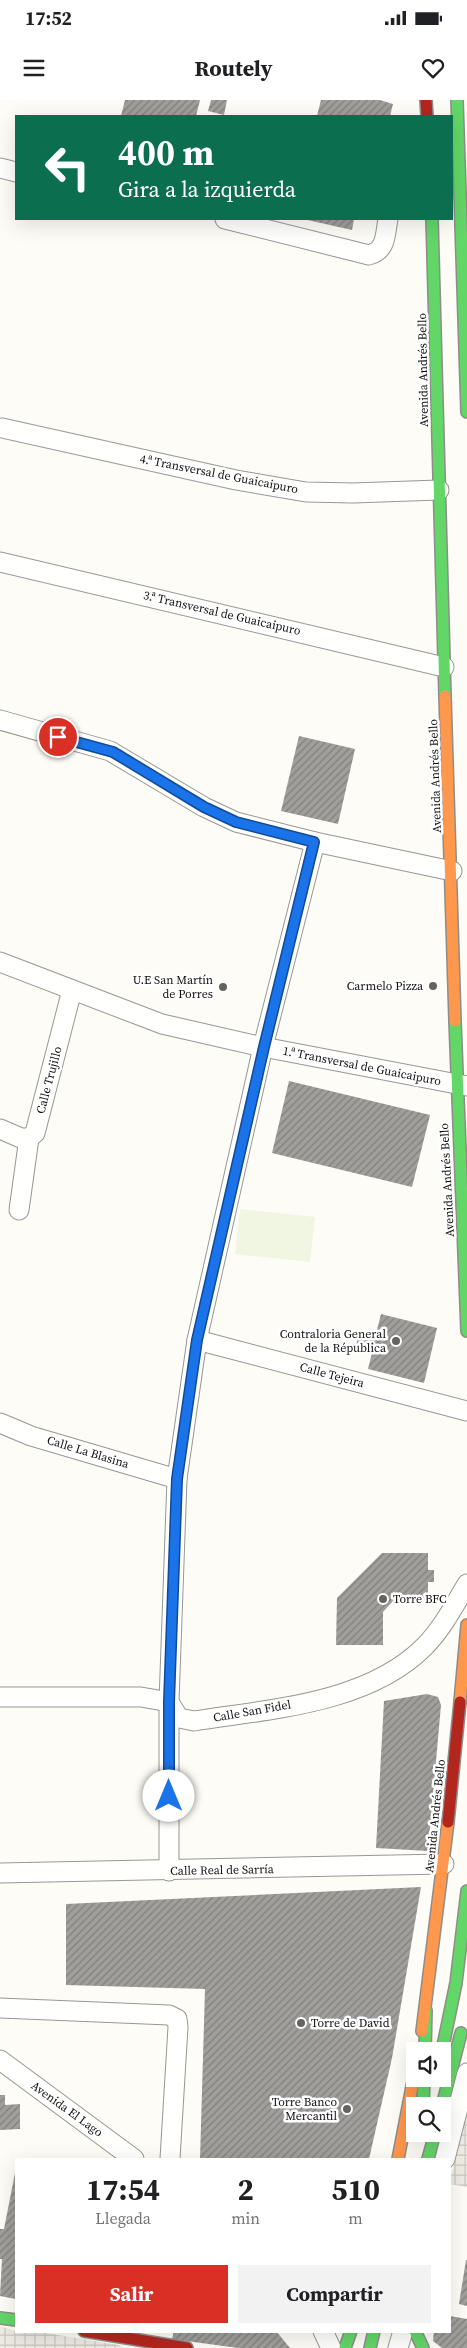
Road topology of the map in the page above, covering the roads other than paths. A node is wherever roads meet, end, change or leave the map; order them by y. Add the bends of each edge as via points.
1 (426, 100) edge
2 (457, 100) edge
3 (427, 115) edge
4 (0, 168) edge
5 (15, 172) edge
6 (229, 220) edge
7 (388, 220) edge
8 (432, 220) edge
9 (434, 270) junction
10 (465, 272) edge
11 (467, 412) edge
12 (2, 428) dead end
13 (438, 490) junction
14 (0, 562) edge
15 (444, 667) junction
16 (0, 720) edge
17 (314, 842) junction
18 (452, 871) junction
19 (0, 962) edge
20 (72, 990) junction
21 (264, 1047) junction
22 (462, 1085) edge
23 (0, 1130) edge
24 (29, 1138) junction
25 (19, 1210) dead end
26 (467, 1331) edge
27 (197, 1340) junction
28 (467, 1411) edge
29 (0, 1423) edge
30 (177, 1479) junction
31 (467, 1584) edge
32 (467, 1625) edge
33 (0, 1697) edge
34 (169, 1702) junction
35 (444, 1864) junction
36 (169, 1871) junction
37 (0, 1873) edge
38 (467, 1891) edge
39 (0, 2008) edge
40 (426, 2010) junction
41 (464, 2020) dead end
42 (421, 2042) edge
43 (425, 2042) edge
44 (444, 2042) edge
45 (0, 2060) edge
46 (467, 2073) edge
47 (412, 2087) edge
48 (444, 2097) edge
49 (433, 2142) edge
50 (133, 2158) edge
51 (170, 2158) edge
52 (398, 2158) edge
53 (428, 2158) edge
54 (445, 2158) edge
55 (0, 2318) edge
56 (15, 2320) edge
57 (96, 2333) edge
58 (324, 2333) edge
59 (351, 2333) edge
60 (374, 2333) edge
61 (402, 2333) edge
62 (416, 2333) edge
63 (187, 2348) edge
64 (331, 2348) edge
65 (345, 2348) edge
66 (370, 2348) edge
67 (398, 2348) edge
68 (423, 2348) edge

1 - 3 street
2 - 10 street
4 - 5 street
6 - 7 street via 370,255 382,248
8 - 9 street, Avenida Andrés Bello
9 - 10 street
9 - 13 street, Avenida Andrés Bello
10 - 11 street
12 - 13 street, 4.ª Transversal de Guaicaipuro via 236,480 306,492 345,494
13 - 15 street, Avenida Andrés Bello
14 - 15 street, 3.ª Transversal de Guaicaipuro
15 - 18 street, Avenida Andrés Bello
16 - 17 street via 110,751 229,819
17 - 18 street
17 - 21 street
18 - 22 street, Avenida Andrés Bello
19 - 20 street, 1.ª Transversal de Guaicaipuro
20 - 21 street, 1.ª Transversal de Guaicaipuro via 162,1024
20 - 24 street, Calle Trujillo via 35,1133
21 - 22 street, 1.ª Transversal de Guaicaipuro
21 - 27 street
22 - 26 street, Avenida Andrés Bello
23 - 24 street
24 - 25 street, Calle Trujillo
27 - 28 street, Calle Tejeira
27 - 30 street
29 - 30 street, Calle La Blasina via 31,1436
30 - 34 street
31 - 34 street, Calle San Fidel via 446,1621 424,1647 404,1663 342,1694 194,1721 179,1718
32 - 35 street, Avenida Andrés Bello
33 - 34 street via 141,1696
34 - 36 street
35 - 36 street, Calle Real de Sarría
35 - 40 street, Avenida Andrés Bello
36 - 37 street, Calle Real de Sarría
38 - 44 street via 456,1983
39 - 51 street via 169,2015 177,2019
40 - 42 street
40 - 43 street
41 - 48 street
45 - 50 street, Avenida El Lago
46 - 54 street
47 - 52 street
49 - 53 street
55 - 56 street
57 - 63 street
58 - 64 street
59 - 65 street
60 - 66 street
61 - 67 street
62 - 68 street

